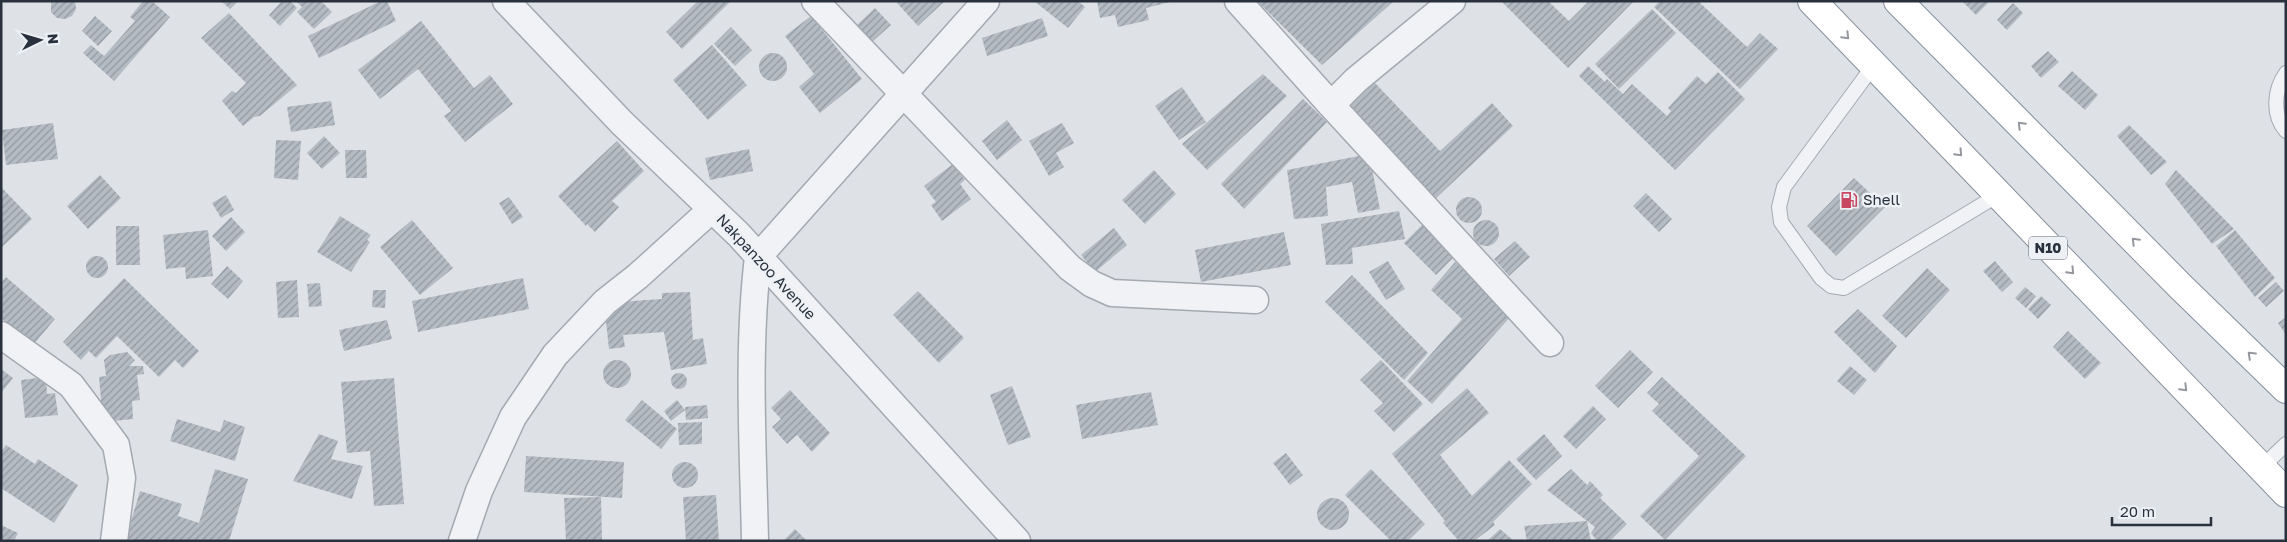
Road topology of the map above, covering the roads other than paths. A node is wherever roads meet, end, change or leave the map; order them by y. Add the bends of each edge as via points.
1 (506, 1) edge
2 (815, 1) edge
3 (986, 1) edge
4 (1238, 1) edge
5 (1452, 1) edge
6 (1812, 1) edge
7 (1898, 1) edge
8 (1874, 65) junction
9 (2286, 73) edge
10 (902, 93) junction
11 (1331, 105) junction
12 (2286, 131) edge
13 (1998, 195) junction
14 (712, 209) junction
15 (758, 256) junction
16 (1255, 300) dead end
17 (1, 335) edge
18 (1550, 343) dead end
19 (2286, 389) edge
20 (2286, 444) edge
21 (2262, 467) junction
22 (2286, 493) edge
23 (114, 541) edge
24 (462, 541) edge
25 (755, 541) edge
26 (1017, 541) edge

1 - 14 street, Nakpanzoo Avenue via 622,123
2 - 10 street
3 - 10 street
4 - 11 street
5 - 11 street via 1356,80
6 -> 8 highway, N10
19 -> 7 highway
8 -> 13 highway, N10
8 - 13 lane via 1784,186 1779,207 1781,222 1821,278 1831,286 1844,288
9 - 12 lane via 2276,101 2279,122
10 - 15 street
10 - 16 street via 1070,268 1092,284 1112,293
11 - 18 street
13 -> 21 highway, N10
14 - 15 street, Nakpanzoo Avenue
14 - 24 street via 638,276 606,300 555,355 513,417 479,491
15 - 25 street via 753,296
15 - 26 street, Nakpanzoo Avenue
17 - 23 street via 71,385 116,445 122,478
20 - 21 lane
21 - 22 highway, N10

